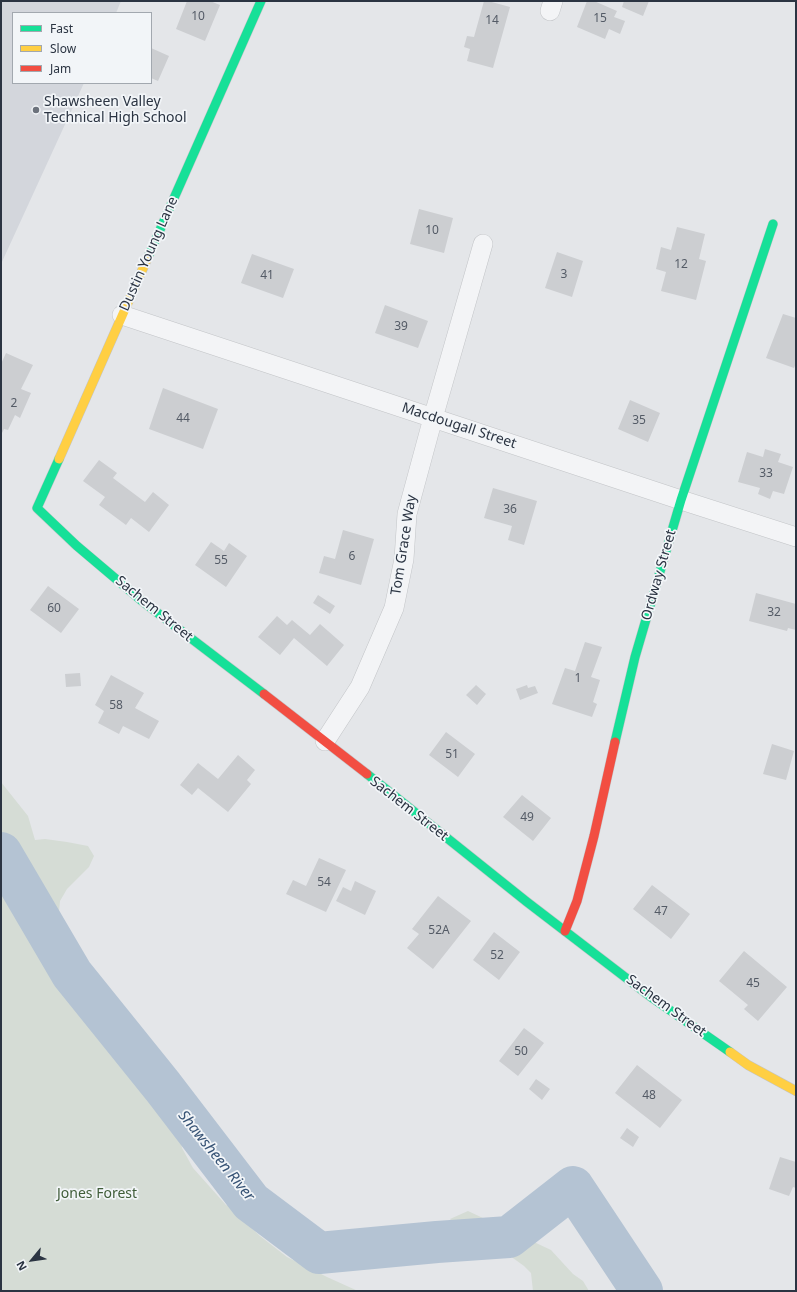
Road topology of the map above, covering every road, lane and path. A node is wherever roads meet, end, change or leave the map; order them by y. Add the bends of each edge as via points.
1 (261, 1) edge
2 (773, 224) dead end
3 (483, 244) dead end
4 (122, 315) junction
5 (433, 418) junction
6 (681, 500) junction
7 (37, 508) joint
8 (796, 537) edge
9 (324, 741) junction
10 (565, 931) junction
11 (796, 1091) edge

1 - 4 street, Dustin Young Lane
2 - 6 street, Ordway Street
3 - 5 street, Tom Grace Way
4 - 5 street, Macdougall Street
4 - 7 street, Dustin Young Lane
5 - 6 street, Macdougall Street
5 - 9 street, Tom Grace Way via 407,514 404,559 394,608 360,687
6 - 8 street, Macdougall Street
6 - 10 street, Ordway Street via 635,657 594,836
7 - 9 street, Sachem Street via 142,601
9 - 10 street, Sachem Street
10 - 11 street, Sachem Street via 748,1065

